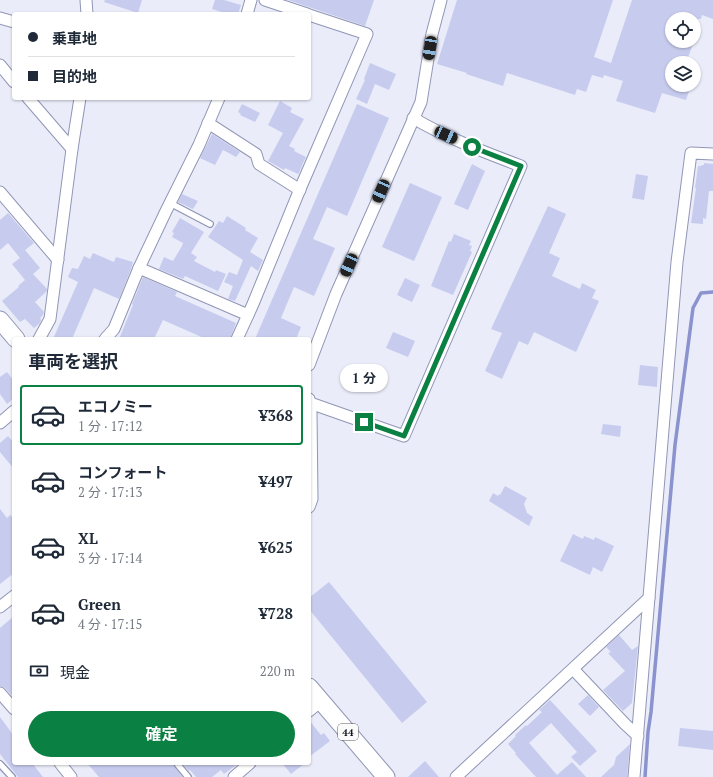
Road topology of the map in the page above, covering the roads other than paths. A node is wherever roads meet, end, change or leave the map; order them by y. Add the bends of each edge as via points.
1 (86, 0) edge
2 (251, 0) edge
3 (265, 0) edge
4 (441, 0) edge
5 (87, 12) edge
6 (248, 12) edge
7 (302, 12) edge
8 (311, 15) edge
9 (0, 18) edge
10 (12, 21) edge
11 (0, 65) edge
12 (12, 80) edge
13 (30, 100) edge
14 (80, 100) edge
15 (218, 100) edge
16 (413, 118) junction
17 (208, 123) junction
18 (72, 149) junction
19 (713, 154) edge
20 (300, 190) junction
21 (0, 192) edge
22 (170, 203) junction
23 (210, 224) dead end
24 (58, 260) junction
25 (139, 268) junction
26 (248, 315) junction
27 (0, 320) edge
28 (14, 337) edge
29 (40, 337) edge
30 (107, 337) edge
31 (238, 337) edge
32 (311, 360) edge
33 (311, 403) edge
34 (311, 412) edge
35 (12, 413) edge
36 (0, 424) edge
37 (311, 502) edge
38 (12, 598) edge
39 (649, 598) junction
40 (0, 607) edge
41 (573, 668) junction
42 (0, 693) edge
43 (311, 693) edge
44 (315, 706) edge
45 (12, 707) edge
46 (638, 736) junction
47 (0, 764) edge
48 (62, 765) edge
49 (178, 765) dead end
50 (248, 765) edge
51 (12, 777) edge
52 (72, 777) edge
53 (188, 777) edge
54 (234, 777) edge
55 (386, 777) edge
56 (456, 777) edge
57 (634, 777) edge

1 - 5 street
2 - 6 street
3 - 7 street
4 - 16 street via 432,34 421,102
8 - 20 street via 367,34
9 - 10 street
11 - 12 street
13 - 18 street
14 - 18 street
15 - 17 street
16 - 32 street via 336,294
16 - 33 street via 485,153 521,166 404,436
17 - 20 street via 256,154 258,164
17 - 22 street
18 - 24 street
19 - 39 street via 691,153 677,262
20 - 26 street
21 - 24 street
22 - 23 lane
22 - 25 street
24 - 29 street via 50,319
25 - 26 street
25 - 30 street via 114,329
26 - 31 street
27 - 28 main road
34 - 37 street
35 - 36 street
38 - 40 street
39 - 41 street
39 - 46 street
41 - 46 street
41 - 56 street
42 - 45 street
43 - 44 main road, 44
44 - 55 main road, 44
46 - 57 street
47 - 51 lane
48 - 52 street
49 - 53 lane
50 - 54 street

